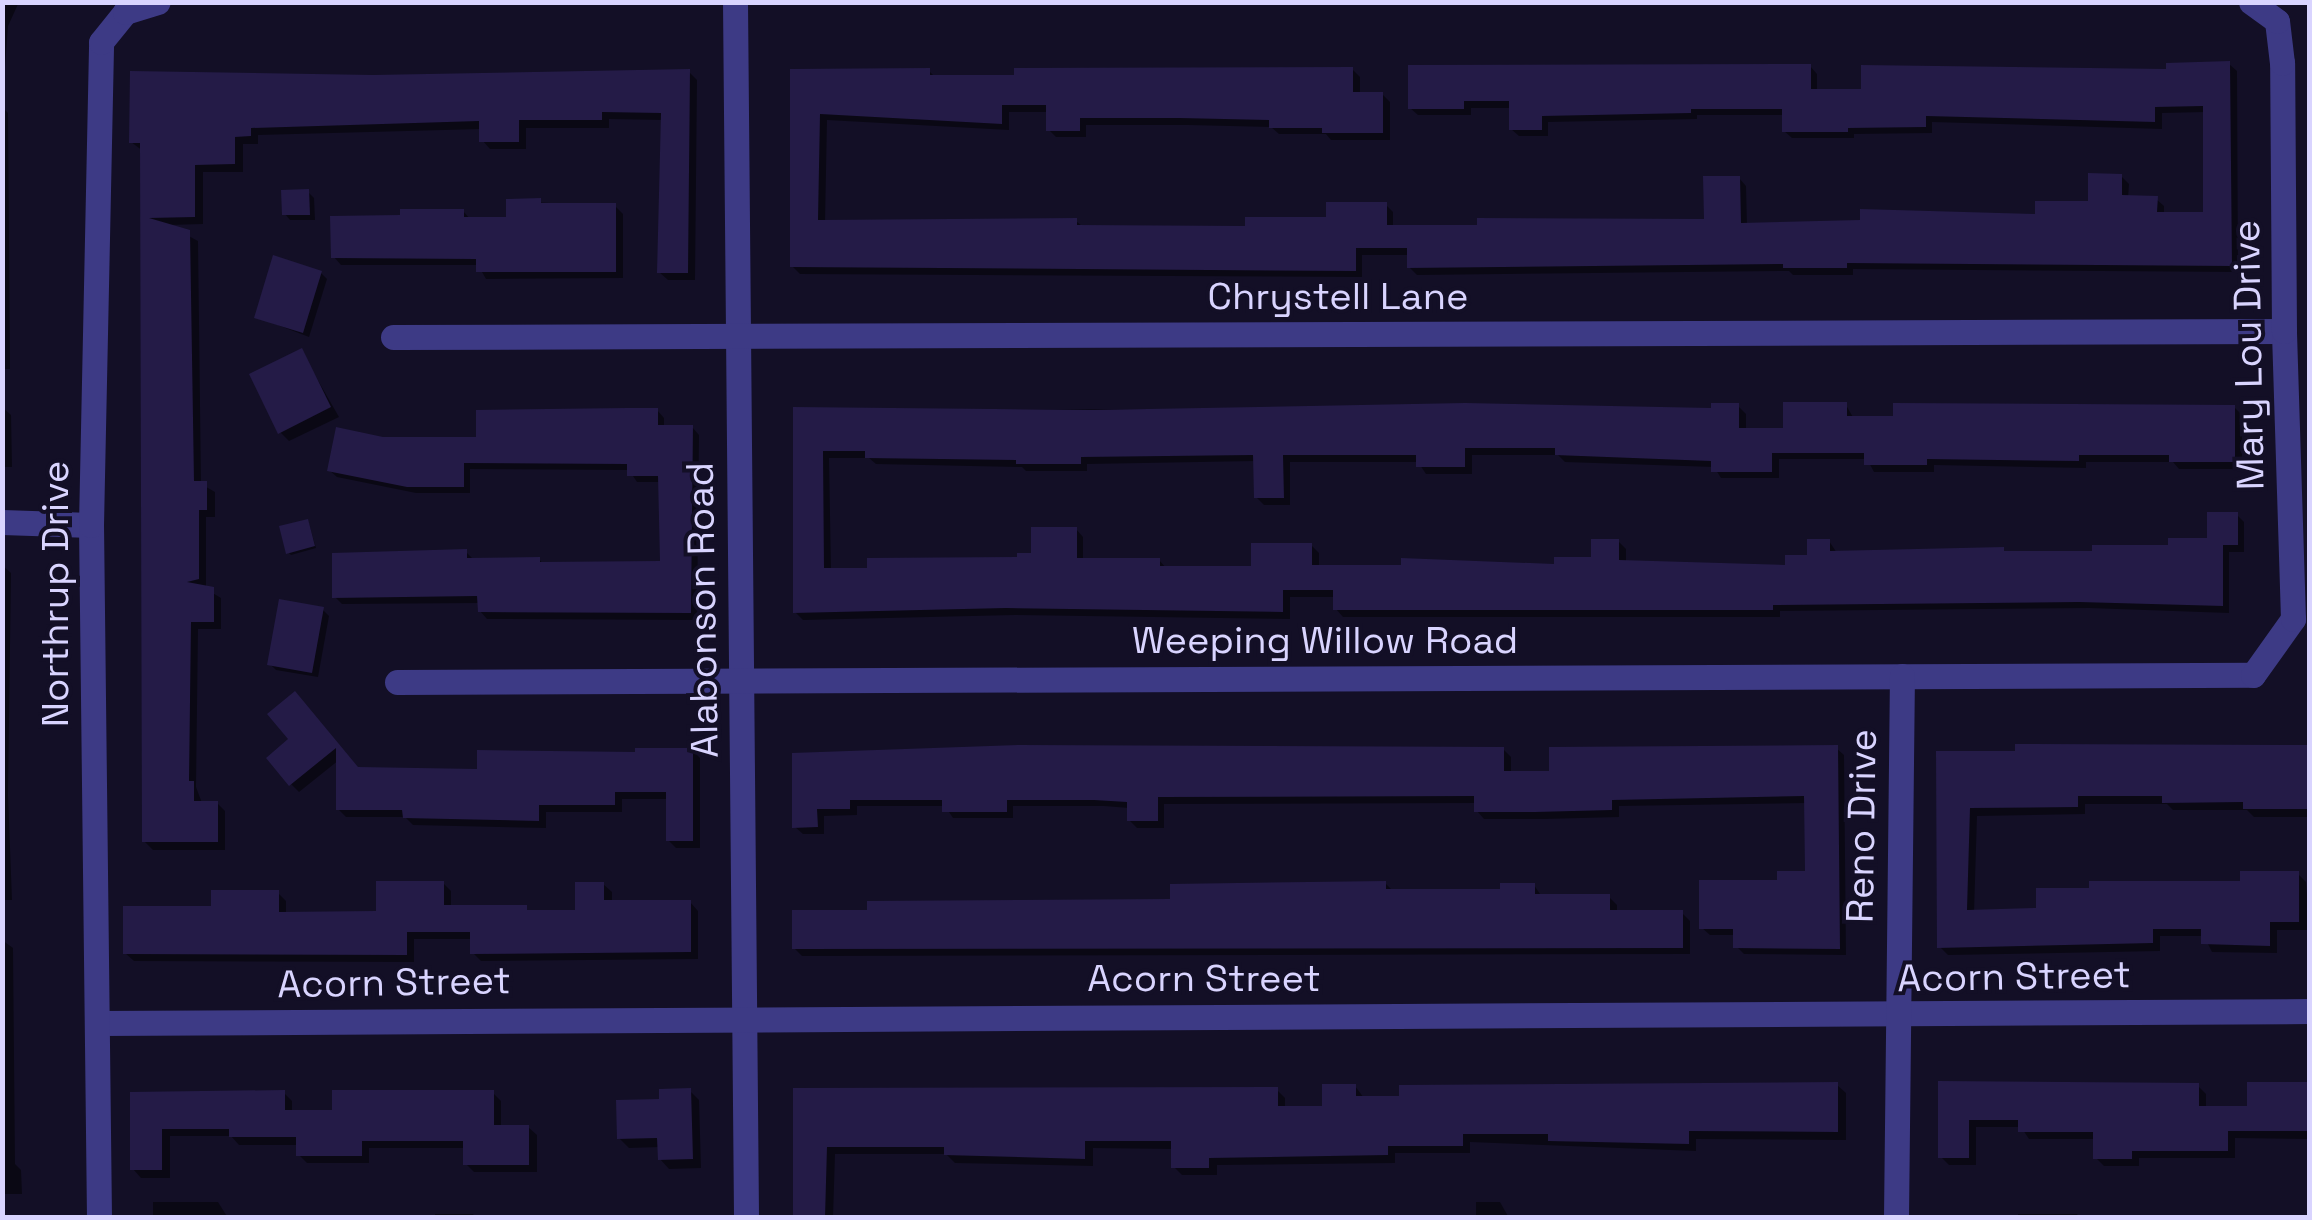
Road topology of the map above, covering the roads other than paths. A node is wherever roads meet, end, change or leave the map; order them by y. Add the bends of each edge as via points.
1 (158, 2) edge
2 (734, 2) edge
3 (2251, 2) edge
4 (2284, 331) junction
5 (738, 336) junction
6 (394, 338) dead end
7 (2, 522) edge
8 (91, 524) junction
9 (2253, 675) joint
10 (1902, 676) junction
11 (741, 681) junction
12 (398, 682) dead end
13 (2310, 1011) edge
14 (1898, 1016) junction
15 (744, 1017) junction
16 (98, 1024) junction
17 (99, 1218) edge
18 (746, 1218) edge
19 (1896, 1218) edge

1 - 8 street, Northrup Drive via 125,12 101,42
2 - 5 street, Alabonson Road
3 - 4 street, Mary Lou Drive via 2277,21 2282,63
4 - 5 street, Chrystell Lane
4 - 9 street, Mary Lou Drive via 2293,619
5 - 6 street, Chrystell Lane
5 - 11 street, Alabonson Road
7 - 8 street
8 - 16 street, Northrup Drive
9 - 10 street, Weeping Willow Road
10 - 11 street, Weeping Willow Road
10 - 14 street, Reno Drive
11 - 12 street, Weeping Willow Road
11 - 15 street, Alabonson Road
13 - 14 street, Acorn Street
14 - 15 street, Acorn Street
14 - 19 street, Reno Drive
15 - 16 street, Acorn Street
15 - 18 street, Alabonson Road
16 - 17 street, Northrup Drive

